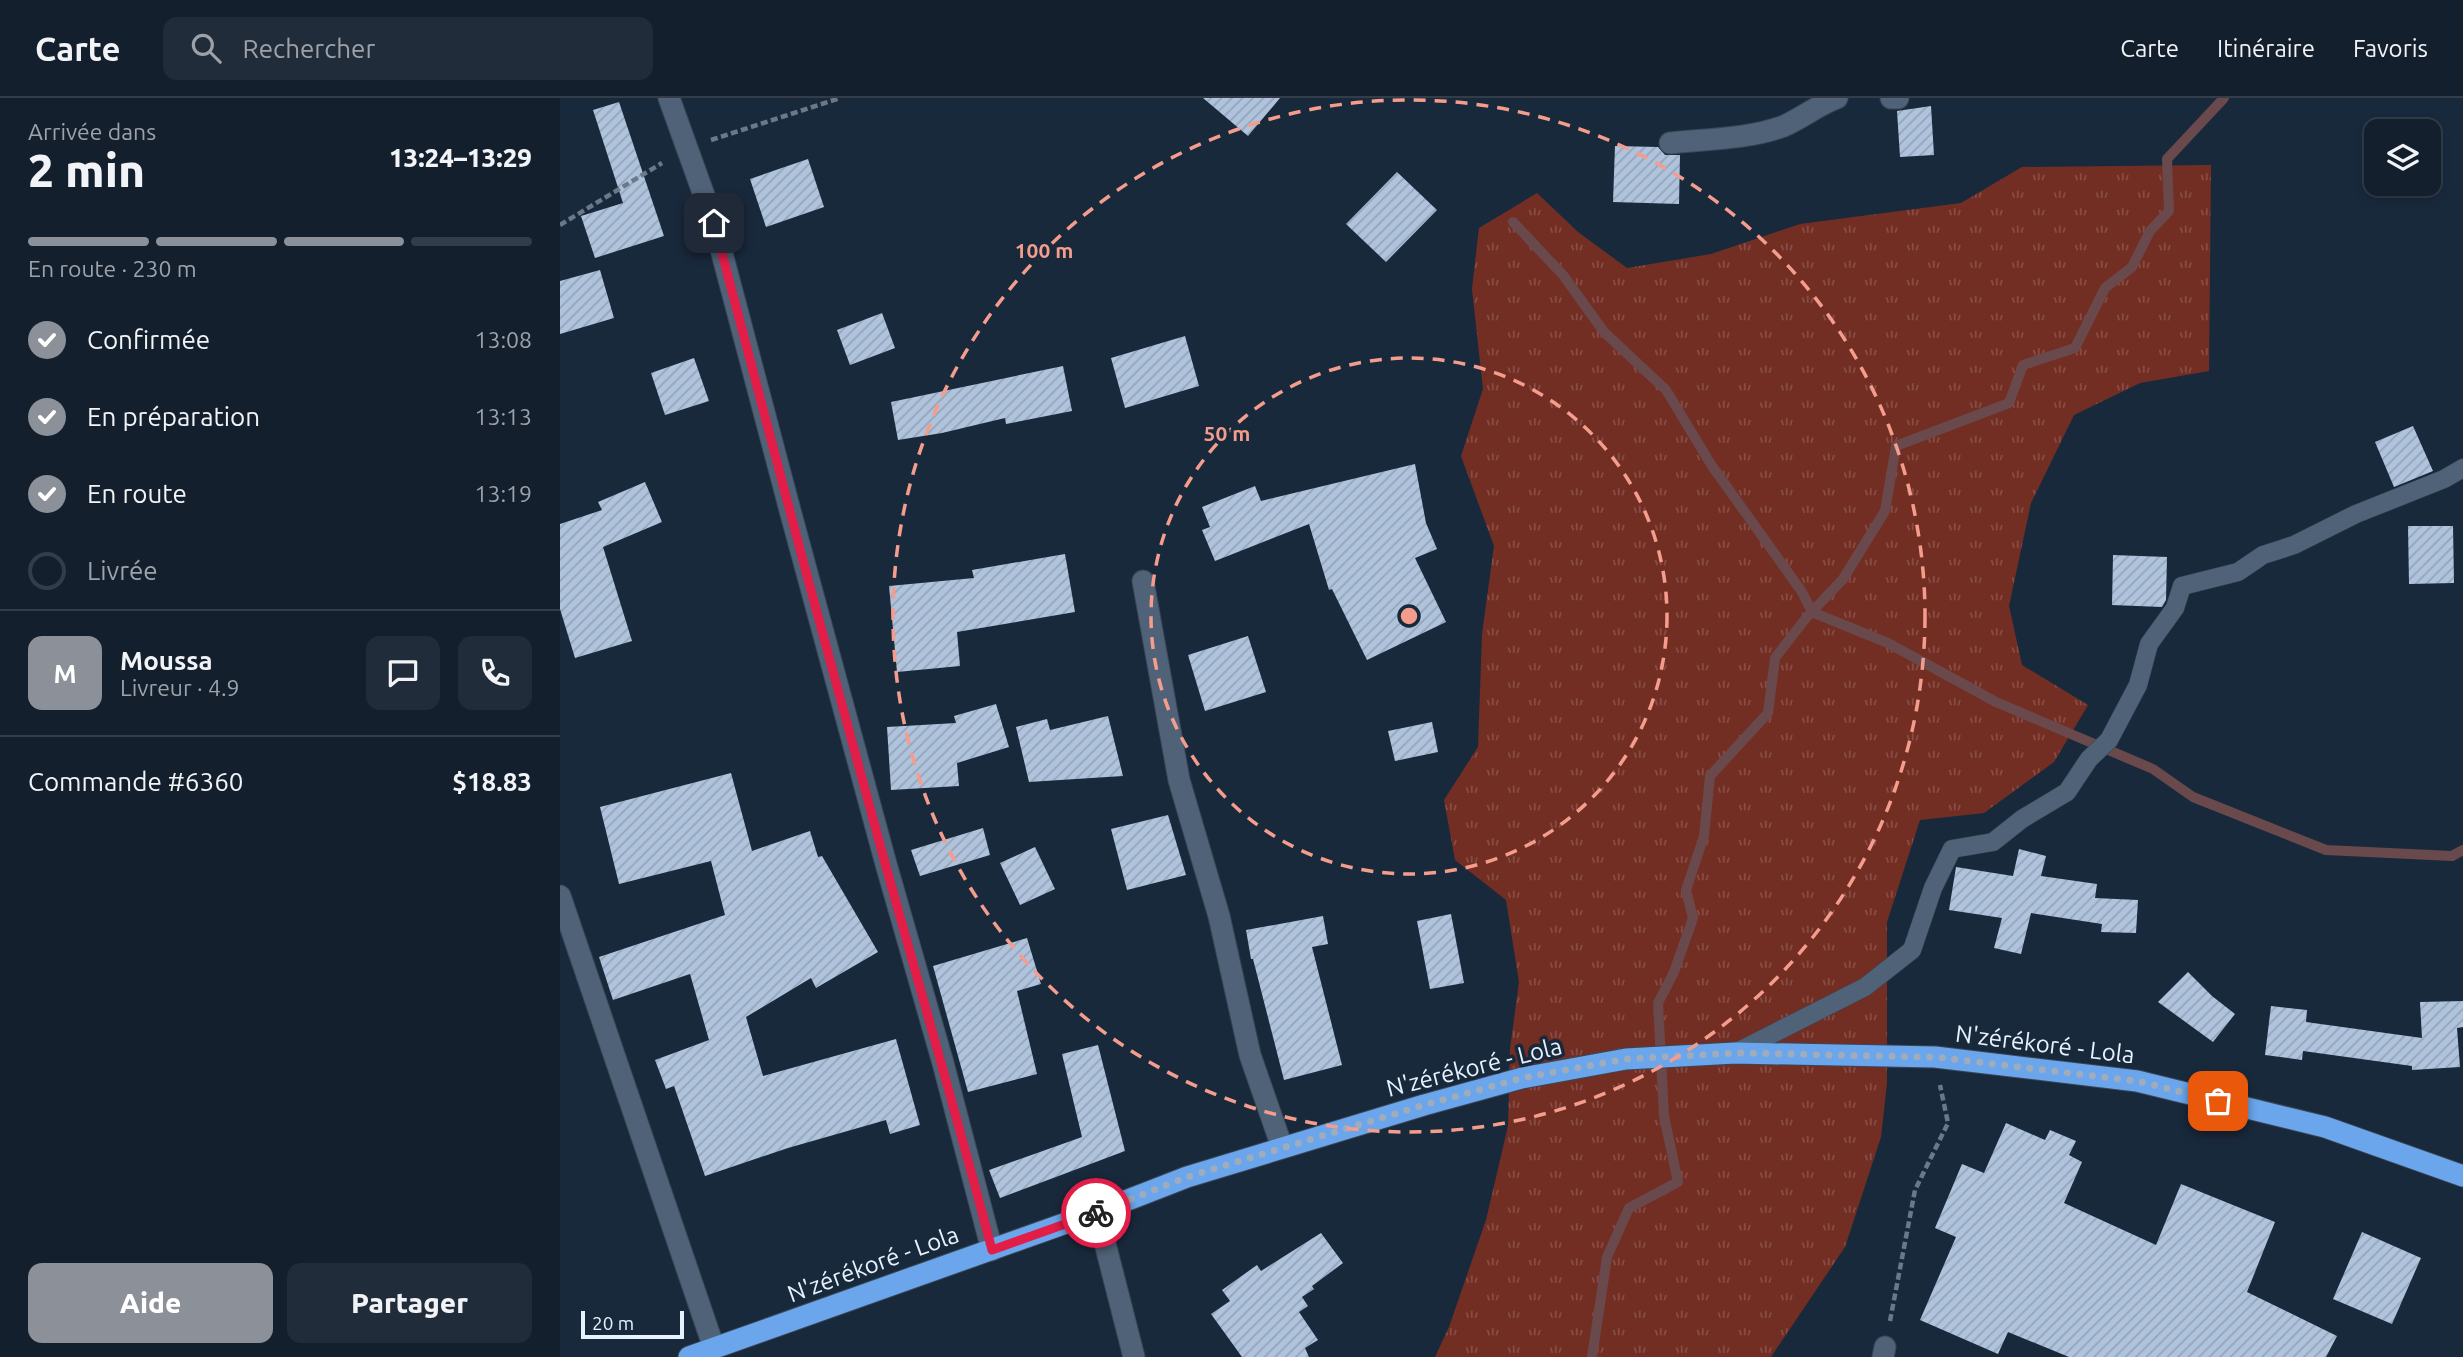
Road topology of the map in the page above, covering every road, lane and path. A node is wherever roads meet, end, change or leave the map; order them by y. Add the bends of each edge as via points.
1 (669, 98) edge
2 (1837, 98) edge
3 (1891, 98) edge
4 (1898, 98) edge
5 (1670, 143) dead end
6 (2463, 468) edge
7 (1143, 581) dead end
8 (560, 896) edge
9 (1735, 1053) junction
10 (1935, 1057) junction
11 (1282, 1147) junction
12 (2463, 1176) edge
13 (1097, 1212) junction
14 (992, 1250) junction
15 (714, 1348) junction
16 (1884, 1352) edge
17 (689, 1357) edge
18 (1134, 1357) edge

1 - 14 street via 714,223
2 - 5 street via 1784,125 1736,137
3 - 4 street
6 - 9 lane via 2263,555 2238,572 2182,586 2175,608 2149,644 2138,685 2109,740 2067,792 1993,842 1952,849 1912,950 1865,987
7 - 11 street via 1179,780 1219,916 1250,1055
8 - 15 street
9 - 10 highway, N'zérékoré - Lola
9 - 11 highway, N'zérékoré - Lola via 1626,1059 1522,1078
10 - 12 highway, N'zérékoré - Lola via 2137,1081 2325,1127
10 - 16 path via 1948,1124 1915,1190
11 - 13 highway, N'zérékoré - Lola
13 - 14 highway, N'zérékoré - Lola
13 - 18 street
14 - 15 highway, N'zérékoré - Lola
15 - 17 highway, N'zérékoré - Lola

